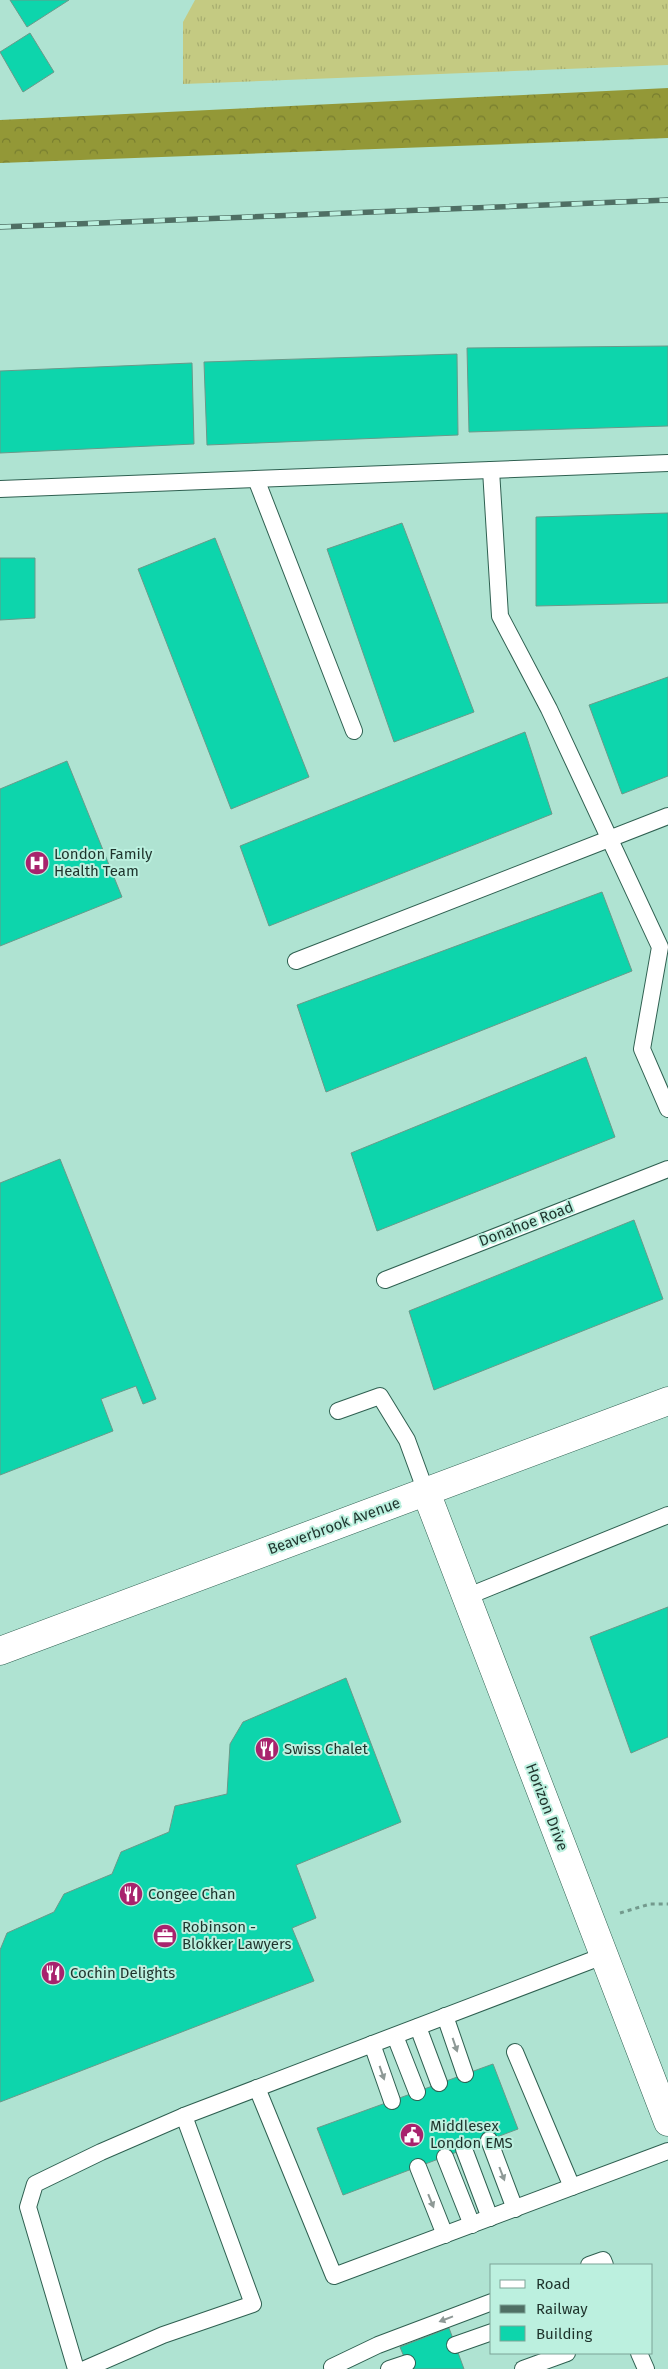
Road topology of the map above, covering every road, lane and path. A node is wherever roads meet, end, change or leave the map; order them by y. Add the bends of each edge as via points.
1 (668, 463) edge
2 (491, 470) junction
3 (256, 479) junction
4 (0, 489) edge
5 (354, 731) dead end
6 (668, 816) edge
7 (610, 839) junction
8 (296, 961) dead end
9 (668, 1109) edge
10 (668, 1169) edge
11 (385, 1280) dead end
12 (668, 1401) edge
13 (338, 1411) dead end
14 (426, 1492) junction
15 (668, 1516) edge
16 (466, 1597) junction
17 (0, 1651) edge
18 (668, 1904) edge
19 (591, 1923) junction
20 (603, 1956) junction
21 (445, 2016) junction
22 (418, 2027) junction
23 (394, 2036) junction
24 (372, 2044) junction
25 (516, 2052) dead end
26 (465, 2074) dead end
27 (439, 2083) dead end
28 (258, 2088) junction
29 (417, 2092) dead end
30 (392, 2101) dead end
31 (184, 2116) junction
32 (668, 2122) edge
33 (488, 2140) dead end
34 (464, 2149) dead end
35 (668, 2151) edge
36 (445, 2157) dead end
37 (418, 2167) dead end
38 (572, 2187) junction
39 (515, 2209) junction
40 (490, 2218) junction
41 (472, 2225) junction
42 (445, 2235) junction
43 (490, 2303) edge
44 (490, 2333) edge
45 (455, 2344) dead end
46 (564, 2354) edge
47 (639, 2354) edge
48 (406, 2363) dead end
49 (76, 2369) edge
50 (85, 2369) edge
51 (333, 2369) edge
52 (389, 2369) edge
53 (523, 2369) edge
54 (646, 2369) edge

1 - 2 lane
2 - 3 lane
2 - 7 lane via 500,616 549,709
3 - 4 lane
3 - 5 lane
6 - 7 lane
7 - 8 lane
7 - 9 lane via 660,947 642,1049
10 - 11 lane, Donahoe Road
12 - 14 street, Beaverbrook Avenue
13 - 14 lane via 380,1396 406,1440
14 - 16 street, Horizon Drive
14 - 17 street, Beaverbrook Avenue
15 - 16 lane
16 - 19 street, Horizon Drive
18 - 19 path via 635,1907
19 - 20 street, Horizon Drive
20 - 21 lane
20 - 32 street, Horizon Drive
21 - 22 lane
21 -> 26 lane
22 - 23 lane
22 - 27 lane
23 - 24 lane
23 - 29 lane
24 - 28 lane
24 -> 30 lane
25 - 38 lane
28 - 31 lane
28 - 42 lane via 334,2276
31 - 49 lane via 35,2184 28,2207
31 - 50 lane via 253,2304 163,2335
33 -> 39 lane
34 - 40 lane
35 - 38 lane
36 - 41 lane
37 -> 42 lane
38 - 39 lane
39 - 40 lane
40 - 41 lane
41 - 42 lane
43 -> 51 lane via 378,2345
44 - 45 lane
46 - 53 lane
47 - 54 lane
48 - 52 lane

